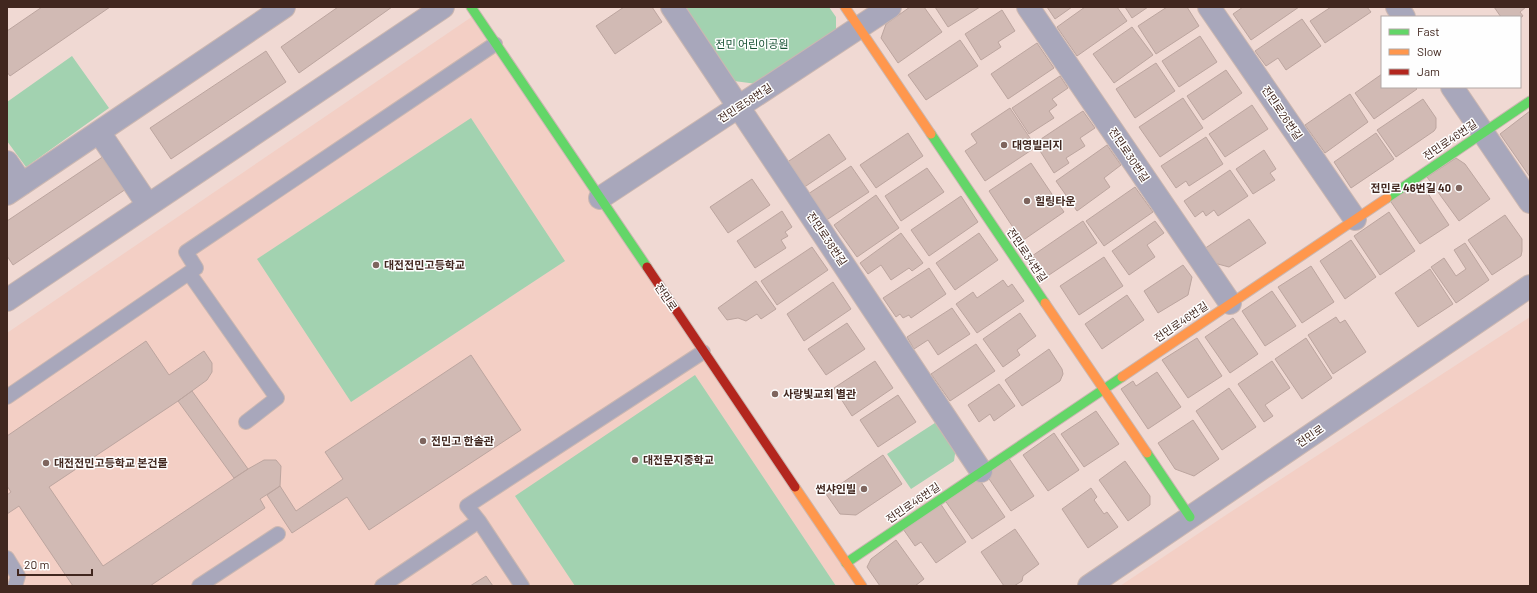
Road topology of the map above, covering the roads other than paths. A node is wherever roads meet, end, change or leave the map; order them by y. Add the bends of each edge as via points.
1 (284, 7) edge
2 (443, 7) edge
3 (471, 7) edge
4 (672, 7) edge
5 (845, 7) edge
6 (890, 7) edge
7 (1028, 7) edge
8 (1209, 7) edge
9 (1397, 7) edge
10 (1403, 16) edge
11 (859, 28) junction
12 (495, 44) junction
13 (1453, 88) edge
14 (1530, 101) edge
15 (738, 107) junction
16 (99, 132) junction
17 (1483, 132) junction
18 (7, 162) edge
19 (14, 189) edge
20 (600, 198) junction
21 (1530, 202) edge
22 (148, 205) junction
23 (1355, 219) junction
24 (189, 273) junction
25 (1530, 286) edge
26 (7, 300) edge
27 (1230, 303) junction
28 (704, 352) junction
29 (1103, 389) junction
30 (7, 397) edge
31 (246, 422) dead end
32 (981, 472) junction
33 (1190, 517) junction
34 (479, 521) junction
35 (278, 534) dead end
36 (7, 558) edge
37 (846, 562) junction
38 (15, 586) edge
39 (199, 586) edge
40 (382, 586) edge
41 (522, 586) edge
42 (862, 586) edge
43 (1089, 586) edge

1 - 16 street
2 - 22 street
3 - 12 street, 전민로
4 - 15 street, 전민로38번길
5 - 11 street, 전민로34번길
6 - 11 street, 전민로58번길
7 - 27 street, 전민로30번길
8 - 23 street, 전민로26번길
9 - 10 street
11 - 15 street, 전민로58번길
11 - 29 street, 전민로34번길
12 - 20 street, 전민로
12 - 24 lane via 186,252 196,268
13 - 17 street
14 - 17 street, 전민로46번길
15 - 20 street, 전민로58번길
15 - 32 street, 전민로38번길
16 - 19 street
16 - 22 street
17 - 21 street
17 - 23 street, 전민로46번길
18 - 19 street
20 - 28 street, 전민로
22 - 26 street
23 - 27 street, 전민로46번길
24 - 30 lane
24 - 31 lane via 277,398
25 - 33 street, 전민로
27 - 29 street, 전민로46번길
28 - 34 lane via 467,506
28 - 37 street, 전민로
29 - 32 street, 전민로46번길
29 - 33 street, 전민로34번길
32 - 37 street, 전민로46번길
33 - 43 street, 전민로
34 - 40 lane
34 - 41 lane
35 - 39 lane
36 - 38 lane via 18,576
37 - 42 street, 전민로

